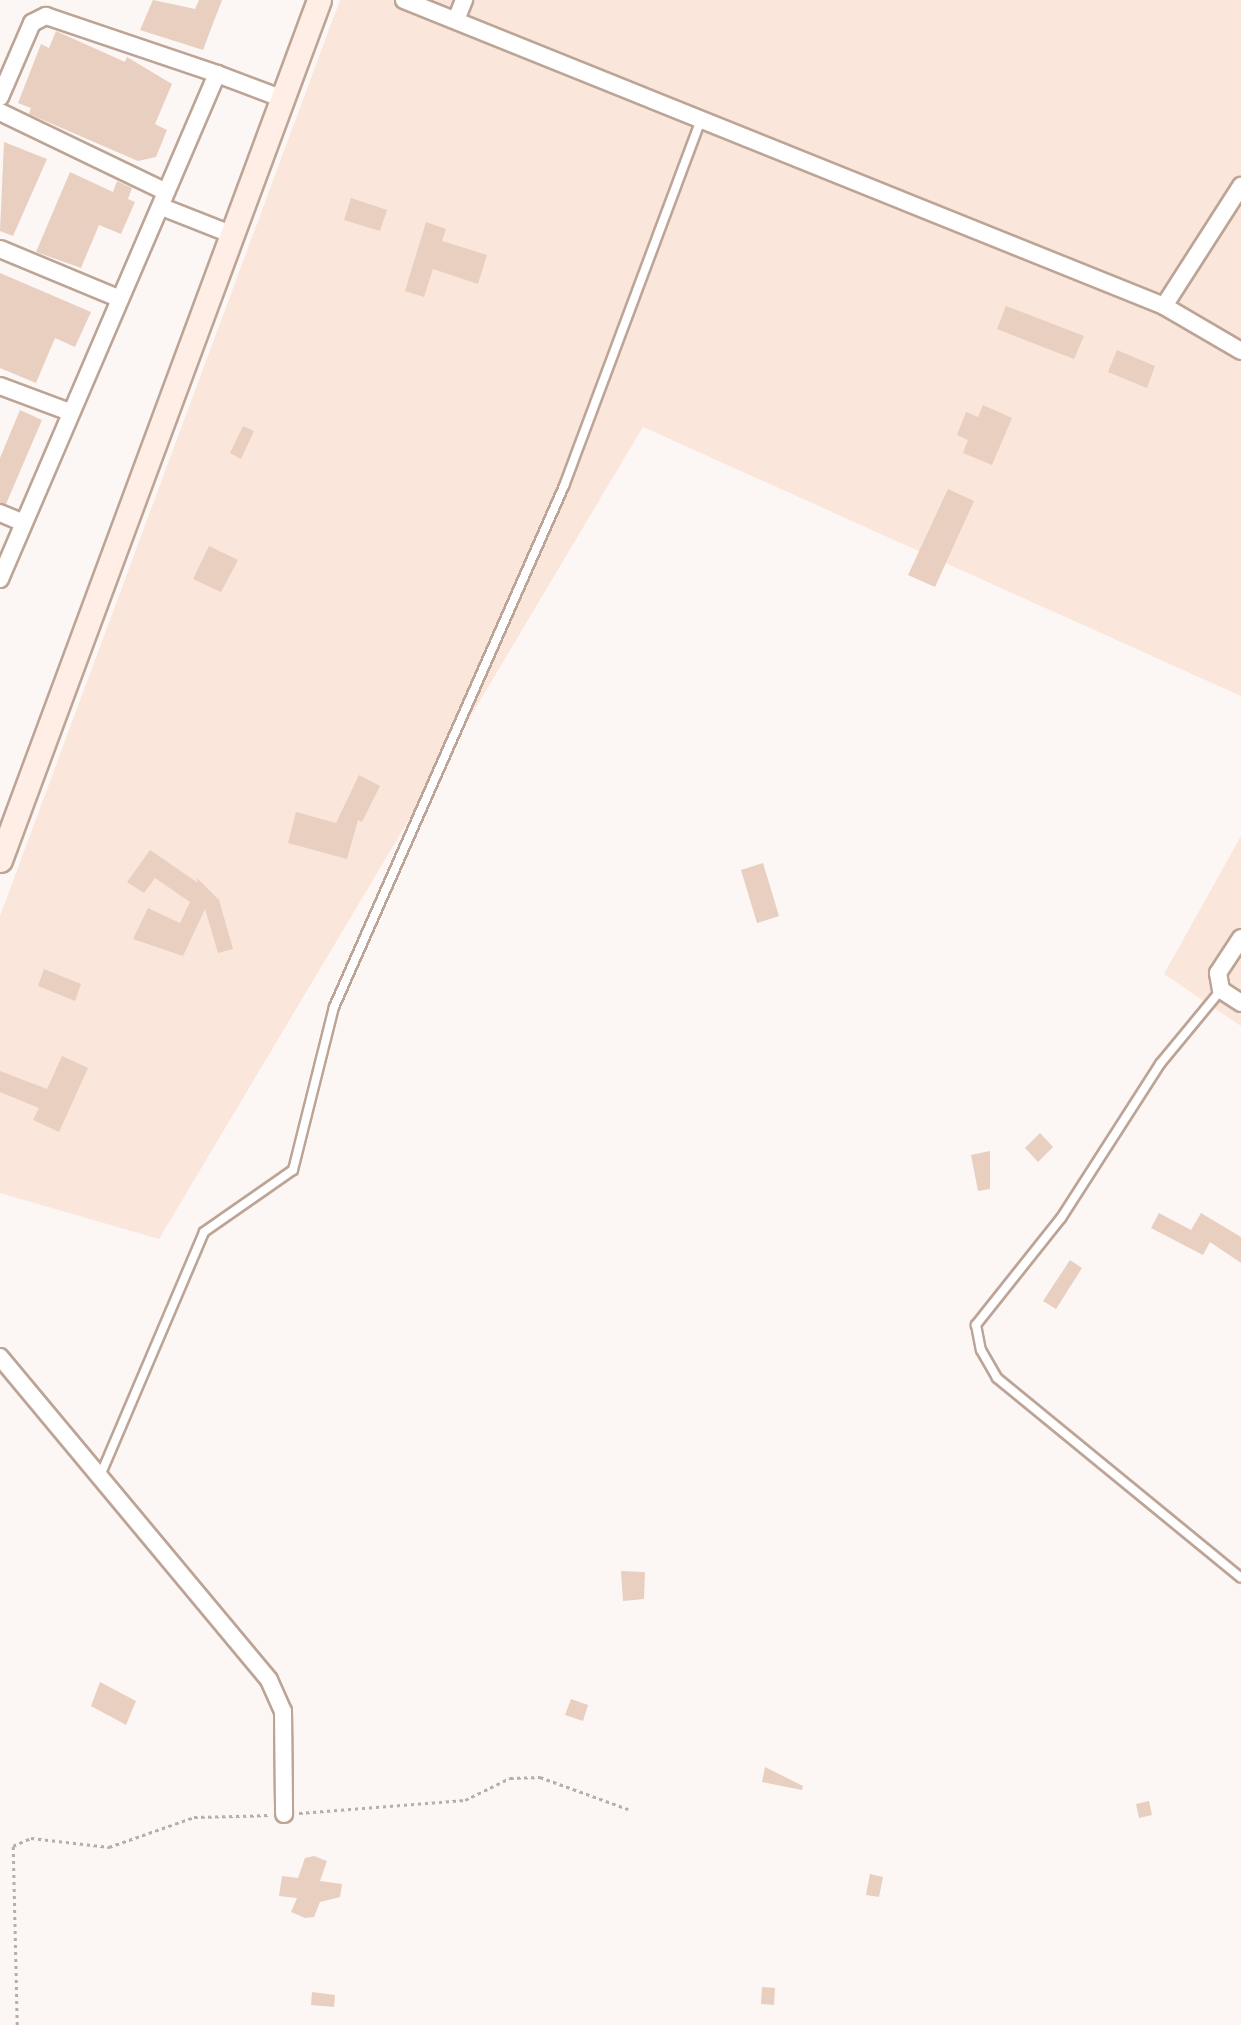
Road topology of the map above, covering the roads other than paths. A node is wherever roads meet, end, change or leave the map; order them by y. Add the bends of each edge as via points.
1 (319, 0) edge
2 (404, 0) edge
3 (464, 0) edge
4 (456, 20) junction
5 (217, 75) junction
6 (0, 97) edge
7 (281, 99) junction
8 (0, 112) edge
9 (701, 120) junction
10 (1241, 186) edge
11 (164, 200) junction
12 (228, 233) junction
13 (0, 249) edge
14 (120, 299) junction
15 (1164, 306) junction
16 (1241, 351) edge
17 (0, 386) edge
18 (70, 412) junction
19 (0, 513) edge
20 (22, 522) junction
21 (0, 579) edge
22 (3, 844) edge
23 (1241, 938) edge
24 (1221, 990) junction
25 (1241, 1003) edge
26 (0, 1357) edge
27 (99, 1481) junction
28 (1241, 1578) edge
29 (284, 1814) road end

1 - 7 main road
2 - 4 street
3 - 4 street
4 - 9 street
5 - 6 street via 46,16 32,23
5 - 7 street
5 - 11 street
7 - 12 main road
8 - 11 street
9 - 15 street
9 - 27 lane via 564,486 334,1007 293,1170 204,1232
10 - 15 street
11 - 12 street
11 - 14 street
12 - 22 main road
13 - 14 street
14 - 18 street
15 - 16 street
17 - 18 street
18 - 20 street
19 - 20 street
20 - 21 street
23 - 24 street via 1218,972
24 - 25 street
24 - 28 lane via 1160,1064 1061,1218 976,1325 981,1350 997,1378
26 - 27 street
27 - 29 street via 278,1695

